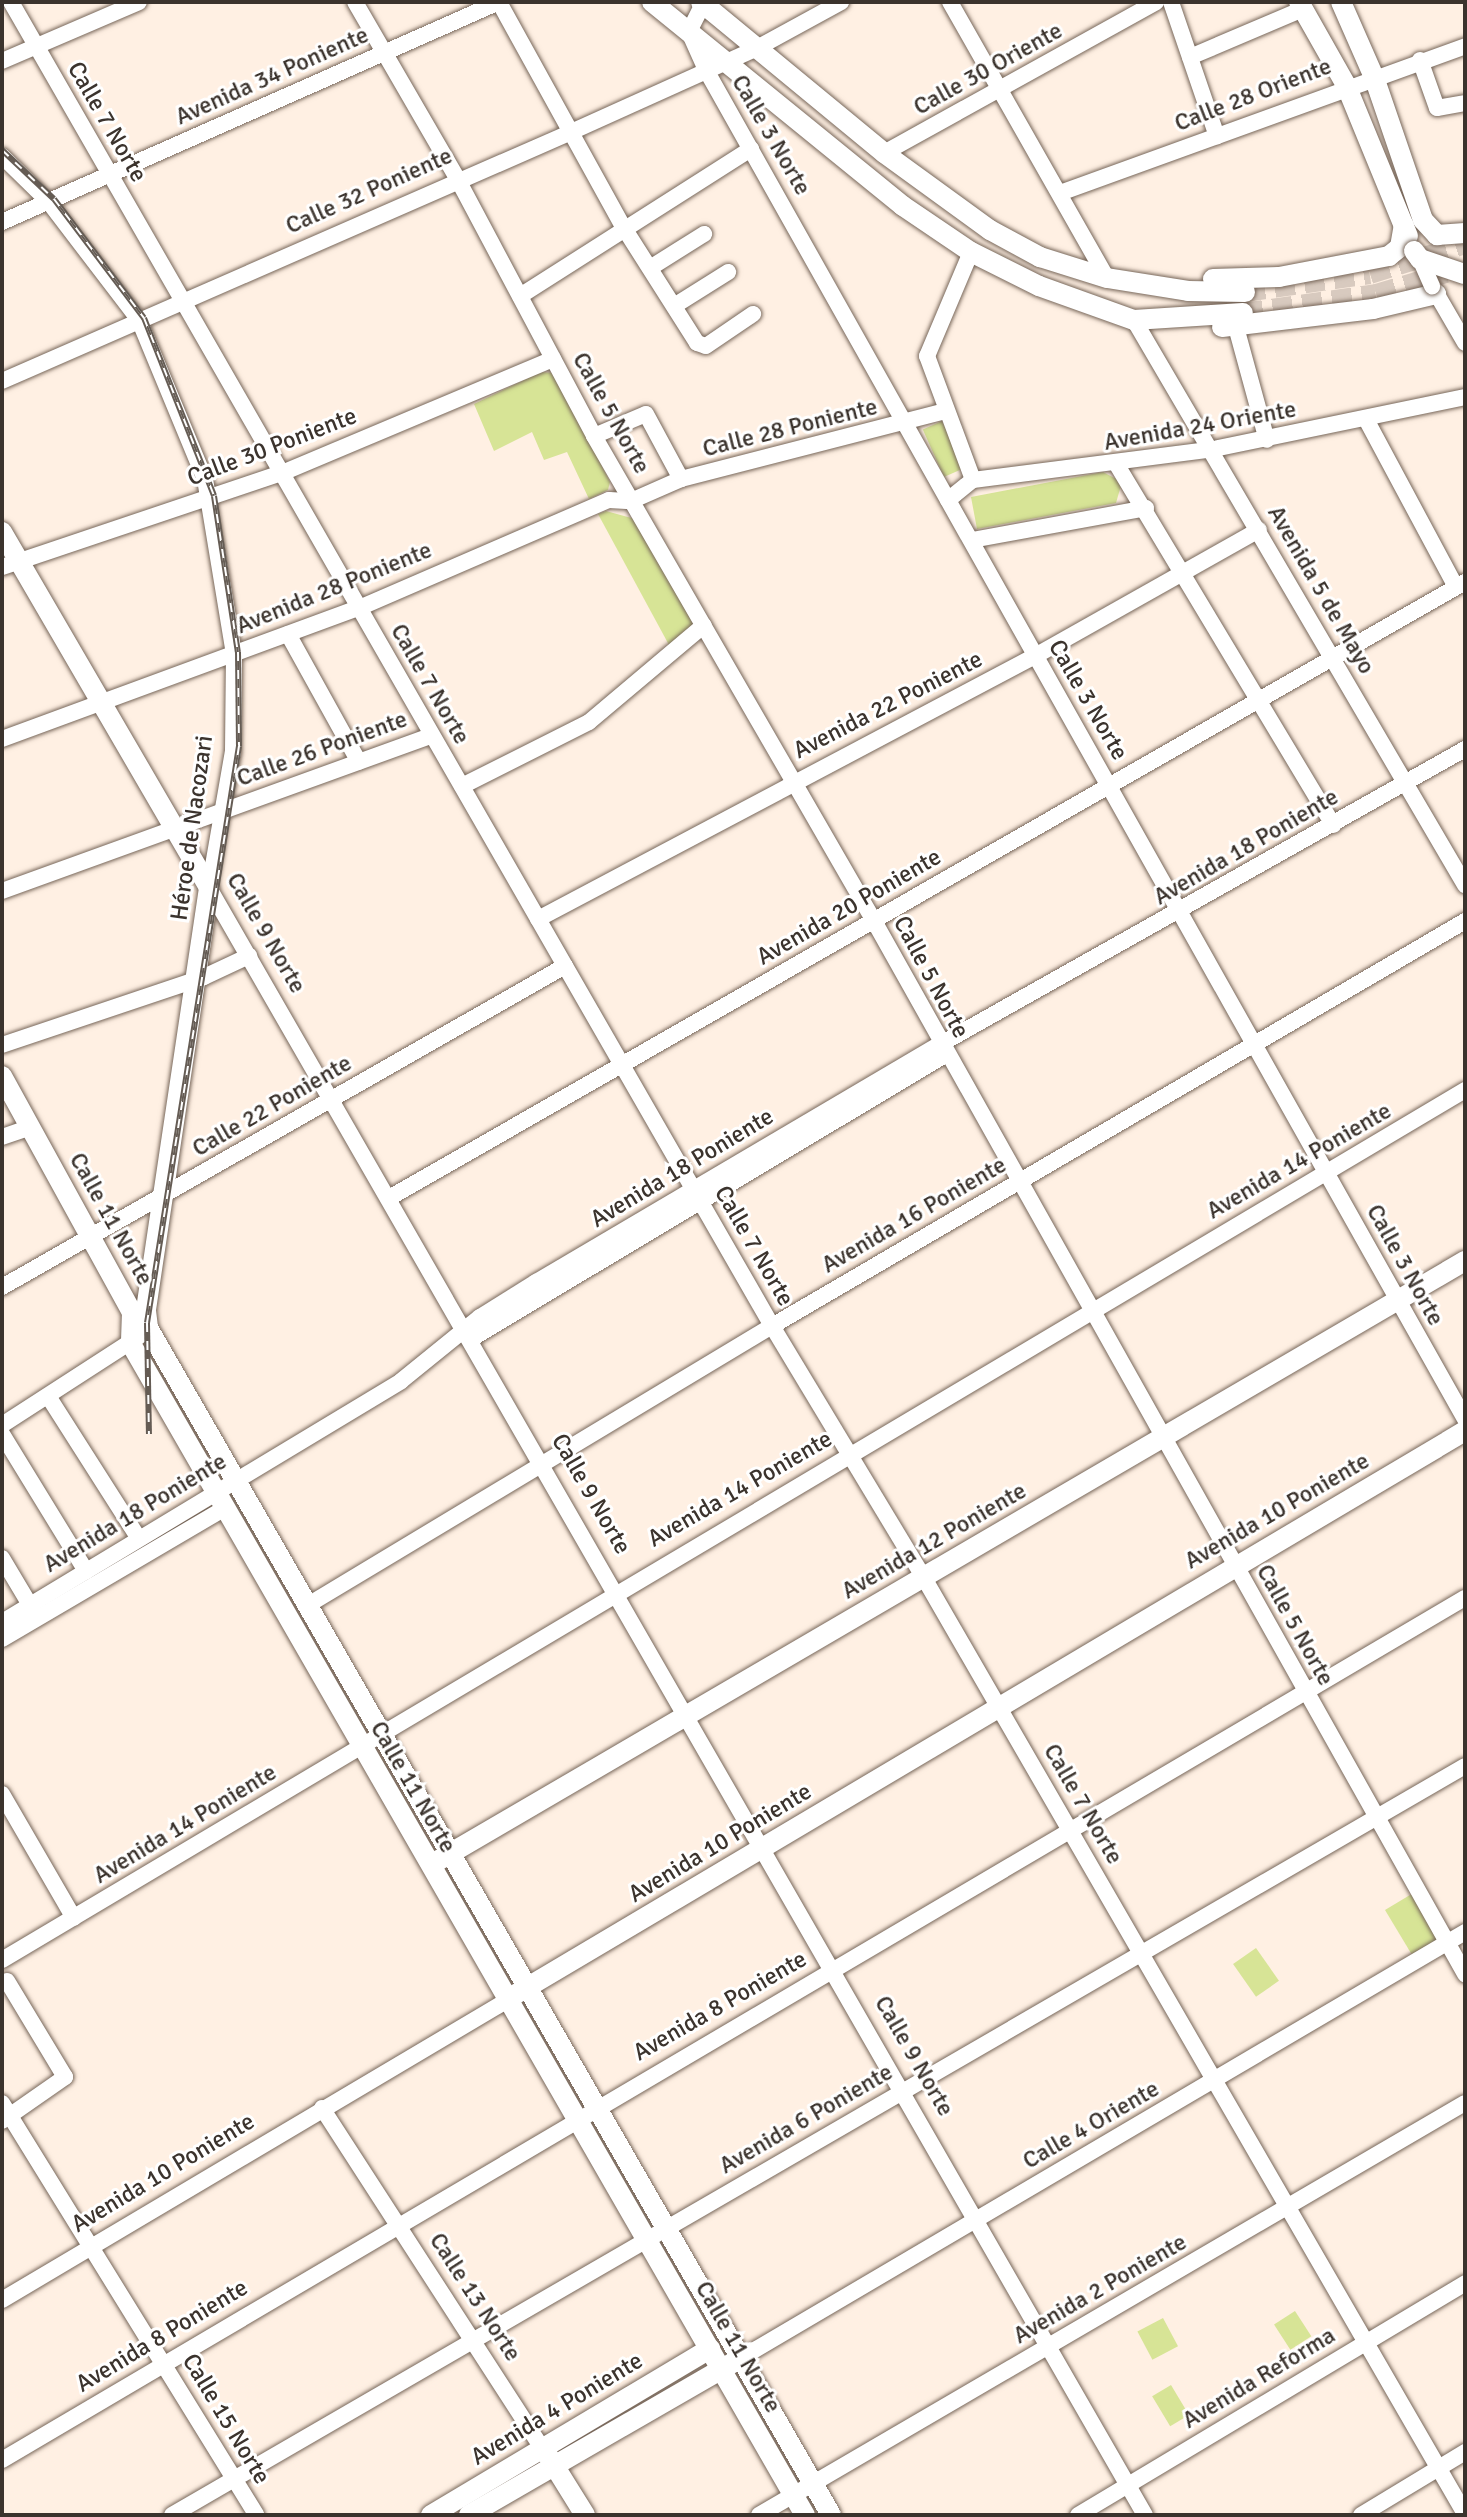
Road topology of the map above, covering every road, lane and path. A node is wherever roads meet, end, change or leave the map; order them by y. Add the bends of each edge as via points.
1 (11, 2) edge
2 (139, 2) edge
3 (355, 2) edge
4 (499, 2) edge
5 (652, 2) edge
6 (841, 2) edge
7 (950, 2) edge
8 (1156, 2) edge
9 (1171, 2) edge
10 (1341, 2) edge
11 (703, 3) edge
12 (1301, 6) edge
13 (689, 32) junction
14 (36, 46) junction
15 (1465, 46) edge
16 (757, 48) junction
17 (384, 53) junction
18 (1190, 57) junction
19 (1420, 60) junction
20 (2, 61) edge
21 (715, 66) junction
22 (1374, 77) junction
23 (1346, 85) junction
24 (1001, 91) junction
25 (1465, 103) edge
26 (569, 133) junction
27 (1217, 136) junction
28 (751, 149) junction
29 (884, 153) junction
30 (2, 156) edge
31 (109, 174) junction
32 (457, 178) junction
33 (1060, 193) junction
34 (56, 198) junction
35 (2, 222) edge
36 (1404, 225) junction
37 (624, 228) junction
38 (1465, 233) edge
39 (704, 234) dead end
40 (971, 252) junction
41 (1417, 255) junction
42 (650, 268) junction
43 (728, 272) dead end
44 (1464, 274) edge
45 (1107, 278) junction
46 (1434, 290) junction
47 (1245, 292) tunnel mouth
48 (520, 296) junction
49 (182, 301) junction
50 (674, 306) junction
51 (753, 314) dead end
52 (139, 320) junction
53 (1134, 320) junction
54 (1240, 320) junction
55 (1465, 343) edge
56 (553, 359) junction
57 (2, 381) edge
58 (1465, 397) edge
59 (945, 411) junction
60 (1367, 421) junction
61 (906, 424) junction
62 (594, 436) junction
63 (1267, 440) junction
64 (1214, 449) junction
65 (1117, 465) junction
66 (282, 473) junction
67 (681, 479) junction
68 (973, 480) junction
69 (210, 498) junction
70 (948, 500) junction
71 (631, 501) junction
72 (1146, 508) junction
73 (1259, 530) junction
74 (2, 532) edge
75 (972, 540) junction
76 (11, 564) edge
77 (1186, 573) junction
78 (1461, 584) edge
79 (359, 608) junction
80 (704, 625) junction
81 (288, 634) junction
82 (234, 654) junction
83 (1035, 656) junction
84 (1332, 658) junction
85 (1259, 699) junction
86 (103, 703) junction
87 (432, 735) junction
88 (2, 739) edge
89 (1465, 749) edge
90 (359, 762) junction
91 (792, 782) junction
92 (1405, 784) junction
93 (1110, 785) junction
94 (462, 786) junction
95 (224, 810) junction
96 (1333, 825) junction
97 (175, 829) junction
98 (1465, 885) edge
99 (209, 888) junction
100 (2, 891) edge
101 (1179, 913) junction
102 (538, 919) junction
103 (874, 921) junction
104 (1465, 921) edge
105 (249, 956) junction
106 (565, 966) junction
107 (195, 979) junction
108 (2, 1045) edge
109 (1253, 1046) junction
110 (942, 1050) junction
111 (621, 1063) junction
112 (2, 1076) edge
113 (1465, 1090) edge
114 (332, 1100) junction
115 (31, 1127) junction
116 (2, 1137) edge
117 (1326, 1174) junction
118 (1017, 1181) junction
119 (696, 1194) junction
120 (163, 1196) junction
121 (389, 1198) junction
122 (92, 1236) junction
123 (1465, 1261) edge
124 (2, 1287) edge
125 (1397, 1301) junction
126 (1090, 1311) junction
127 (772, 1326) junction
128 (148, 1328) junction
129 (468, 1334) junction
130 (131, 1344) junction
131 (48, 1396) junction
132 (1465, 1419) edge
133 (2, 1425) edge
134 (1465, 1431) edge
135 (2, 1434) edge
136 (1162, 1438) junction
137 (850, 1453) junction
138 (543, 1463) junction
139 (236, 1480) junction
140 (219, 1501) junction
141 (139, 1539) junction
142 (2, 1558) edge
143 (1234, 1566) junction
144 (86, 1571) junction
145 (924, 1578) junction
146 (616, 1590) junction
147 (1465, 1598) edge
148 (30, 1605) junction
149 (308, 1605) junction
150 (2, 1622) edge
151 (2, 1639) edge
152 (1305, 1691) junction
153 (999, 1707) junction
154 (688, 1715) junction
155 (382, 1734) junction
156 (360, 1747) junction
157 (1465, 1766) edge
158 (2, 1794) edge
159 (1376, 1817) junction
160 (1070, 1829) junction
161 (764, 1847) junction
162 (451, 1853) junction
163 (429, 1866) junction
164 (74, 1918) junction
165 (1465, 1932) edge
166 (1447, 1943) junction
167 (1142, 1953) junction
168 (2, 1960) edge
169 (833, 1967) junction
170 (1465, 1974) edge
171 (7, 1981) dead end
172 (528, 1988) junction
173 (506, 2001) junction
174 (1215, 2080) junction
175 (904, 2090) junction
176 (1465, 2103) edge
177 (596, 2106) junction
178 (322, 2108) junction
179 (4, 2113) edge
180 (574, 2119) junction
181 (1289, 2206) junction
182 (978, 2219) junction
183 (397, 2224) junction
184 (666, 2227) junction
185 (644, 2240) junction
186 (93, 2246) junction
187 (1465, 2283) edge
188 (2, 2300) edge
189 (473, 2341) junction
190 (1367, 2341) junction
191 (1051, 2345) junction
192 (710, 2349) junction
193 (741, 2358) junction
194 (165, 2363) junction
195 (721, 2369) junction
196 (663, 2376) junction
197 (653, 2411) junction
198 (1465, 2452) edge
199 (548, 2456) junction
200 (2, 2460) edge
201 (1439, 2468) junction
202 (234, 2479) junction
203 (813, 2483) junction
204 (1128, 2485) junction
205 (793, 2495) junction
206 (1465, 2514) edge
207 (172, 2515) edge
208 (256, 2515) edge
209 (431, 2515) edge
210 (469, 2515) edge
211 (585, 2515) edge
212 (759, 2515) edge
213 (805, 2515) edge
214 (831, 2515) edge
215 (1078, 2515) edge
216 (1145, 2515) edge
217 (1361, 2515) edge

1 - 14 street, Calle 7 Norte
2 - 14 street
3 - 17 street, Calle 5 Norte
4 - 17 street, Avenida 34 Poniente
4 - 26 street
5 - 13 main road
6 - 16 street, Calle 32 Poniente
7 - 24 street
8 - 24 street, Calle 30 Oriente
9 - 18 street
10 - 22 main road
11 - 13 street
11 - 16 main road
12 - 18 street
12 - 23 main road
13 - 21 main road
14 - 20 street
14 - 31 street, Calle 7 Norte
15 - 19 street, Calle 28 Oriente
16 - 21 street, Calle 32 Poniente
16 - 29 main road
17 - 31 street, Avenida 34 Poniente
17 - 32 street, Calle 5 Norte
18 - 27 street
19 - 22 street, Calle 28 Oriente
19 - 25 street via 1437,108
21 - 26 street, Calle 32 Poniente
21 - 28 street, Calle 3 Norte
21 - 40 main road
22 - 23 street, Calle 28 Oriente
22 - 38 main road via 1423,220 1437,235
23 - 27 street, Calle 28 Oriente
23 - 36 main road
24 - 29 street, Calle 30 Oriente
24 - 33 street
26 - 32 street, Calle 32 Poniente
26 - 37 street
27 - 33 street, Calle 28 Oriente
28 - 37 street
28 - 61 street, Calle 3 Norte
29 - 45 main road via 990,230 1040,257
30 - 34 street, Héroe de Nacozari
31 - 34 street, Avenida 34 Poniente
31 - 49 street, Calle 7 Norte
32 - 48 street, Calle 5 Norte
32 - 49 street, Calle 32 Poniente
33 - 45 street
34 - 35 street, Avenida 34 Poniente
34 - 52 street, Héroe de Nacozari
36 - 41 main road
36 - 45 main road via 1400,247 1389,256 1279,277
37 - 42 street
37 - 48 street
39 - 42 street
40 - 53 main road via 1039,286
40 - 59 street via 927,356
41 - 44 main road, bridge
41 - 46 street, bridge
42 - 50 street
43 - 50 street
45 - 47 main road via 1188,291
46 - 54 main road via 1373,309
46 - 55 street
48 - 56 street, Calle 5 Norte
49 - 52 street, Calle 32 Poniente
49 - 66 street, Calle 7 Norte
50 - 51 street via 701,346
52 - 57 street, Calle 32 Poniente
52 - 69 street, Héroe de Nacozari
53 - 54 main road
53 - 64 street, Avenida 5 de Mayo
54 - 63 street
56 - 62 street, Calle 5 Norte
56 - 66 street, Calle 30 Poniente
58 - 60 street, Avenida 24 Oriente
59 - 61 street, Calle 28 Poniente
59 - 68 street
60 - 63 street, Avenida 24 Oriente
60 - 78 street
61 - 67 street, Calle 28 Poniente
61 - 70 street, Calle 3 Norte
62 - 67 street, Calle 28 Poniente via 646,414
62 - 71 street, Calle 5 Norte
63 - 64 street, Avenida 24 Oriente
64 - 65 street, Avenida 24 Oriente
64 - 73 street, Avenida 5 de Mayo
65 - 68 street, Avenida 24 Oriente
65 - 72 street
66 - 69 street, Calle 30 Poniente
66 - 79 street, Calle 7 Norte
67 - 71 street, Avenida 28 Poniente
68 - 70 street
69 - 76 street, Calle 30 Poniente
69 - 82 street, Héroe de Nacozari
70 - 75 street, Calle 3 Norte
71 - 79 street, Avenida 28 Poniente via 609,500
71 - 80 street, Calle 5 Norte
72 - 75 street
72 - 77 street
73 - 77 street, Avenida 22 Poniente
73 - 84 street, Avenida 5 de Mayo
74 - 76 main road, Calle 9 Norte
75 - 83 street, Calle 3 Norte
76 - 86 main road, Calle 9 Norte
77 - 83 street, Avenida 22 Poniente
77 - 85 street
78 - 84 street, Avenida 20 Poniente
79 - 81 street, Avenida 28 Poniente
79 - 87 street, Calle 7 Norte
80 - 91 street, Calle 5 Norte
80 - 94 street via 589,722
81 - 82 street, Avenida 28 Poniente
81 - 90 street
82 - 86 street, Avenida 28 Poniente
82 - 95 street, Héroe de Nacozari via 233,751
83 - 91 street, Avenida 22 Poniente
83 - 93 street, Calle 3 Norte
84 - 85 street, Avenida 20 Poniente
84 - 92 street, Avenida 5 de Mayo
85 - 93 street, Avenida 20 Poniente
85 - 96 street
86 - 88 street, Avenida 28 Poniente
86 - 97 main road, Calle 9 Norte
87 - 90 street, Calle 26 Poniente
87 - 94 street, Calle 7 Norte
89 - 92 street, Avenida 18 Poniente
90 - 95 street, Calle 26 Poniente
91 - 102 street, Avenida 22 Poniente
91 - 103 street, Calle 5 Norte
92 - 96 street, Avenida 18 Poniente
92 - 98 street, Avenida 5 de Mayo
93 - 101 street, Calle 3 Norte
93 - 103 street, Avenida 20 Poniente
94 - 102 street, Calle 7 Norte
95 - 97 street, Calle 26 Poniente
95 - 99 street, Héroe de Nacozari
96 - 101 street, Avenida 18 Poniente
97 - 99 main road, Calle 9 Norte
97 - 100 street, Calle 26 Poniente
99 - 105 street, Calle 9 Norte
99 - 107 main road, Héroe de Nacozari
101 - 109 street, Calle 3 Norte
101 - 110 street, Avenida 18 Poniente
102 - 106 street, Calle 7 Norte
103 - 110 street, Calle 5 Norte
103 - 111 street, Avenida 20 Poniente
104 - 109 street, Avenida 16 Poniente
105 - 107 street
105 - 114 street, Calle 9 Norte
106 - 111 street, Calle 7 Norte
106 - 114 street, Calle 22 Poniente
107 - 108 street
107 - 120 main road, Héroe de Nacozari
109 - 117 street, Calle 3 Norte
109 - 118 street, Avenida 16 Poniente
110 - 118 street, Calle 5 Norte
110 - 119 street, Avenida 18 Poniente
111 - 119 street, Calle 7 Norte
111 - 121 street, Avenida 20 Poniente
112 - 115 main road, Calle 11 Norte
113 - 117 street, Avenida 14 Poniente
114 - 120 street, Calle 22 Poniente
114 - 121 street, Calle 9 Norte
115 - 116 street
115 - 122 main road, Calle 11 Norte
117 - 125 street, Calle 3 Norte
117 - 126 street, Avenida 14 Poniente
118 - 126 street, Calle 5 Norte
118 - 127 street, Avenida 16 Poniente
119 - 127 street, Calle 7 Norte
119 - 129 street, Avenida 18 Poniente
120 - 122 street, Calle 22 Poniente
120 - 128 main road, Héroe de Nacozari
121 - 129 street, Calle 9 Norte
122 - 124 street, Calle 22 Poniente
122 - 130 main road, Calle 11 Norte via 132,1312
123 - 125 main road, Avenida 12 Poniente
125 - 132 street, Calle 3 Norte
125 - 136 main road, Avenida 12 Poniente
126 - 136 street, Calle 5 Norte
126 - 137 street, Avenida 14 Poniente
127 - 137 street, Calle 7 Norte
127 - 138 street, Avenida 16 Poniente
128 - 130 street
128 - 139 main road, Calle 11 Norte
129 - 138 street, Calle 9 Norte
129 - 139 street, Avenida 18 Poniente via 401,1381
130 - 131 street
130 - 140 main road, Calle 11 Norte
131 - 133 street
131 - 141 street
134 - 143 main road, Avenida 10 Poniente
135 - 144 street
136 - 143 street, Calle 5 Norte
136 - 145 main road, Avenida 12 Poniente
137 - 145 street, Calle 7 Norte
137 - 146 street, Avenida 14 Poniente
138 - 146 street, Calle 9 Norte
138 - 149 street, Avenida 16 Poniente
139 - 140 street, Avenida 18 Poniente
139 - 149 main road, Calle 11 Norte
140 - 141 street, Avenida 18 Poniente
140 - 151 street, Avenida 18 Poniente
140 - 156 main road, Calle 11 Norte
141 - 144 street, Avenida 18 Poniente
142 - 148 street
143 - 152 street, Calle 5 Norte
143 - 153 main road, Avenida 10 Poniente
144 - 148 street, Avenida 18 Poniente
145 - 153 street, Calle 7 Norte
145 - 154 main road, Avenida 12 Poniente
146 - 154 street, Calle 9 Norte
146 - 155 street, Avenida 14 Poniente
147 - 152 street, Avenida 8 Poniente
148 - 150 street, Avenida 18 Poniente
149 - 155 main road, Calle 11 Norte
152 - 159 street, Calle 5 Norte
152 - 160 street, Avenida 8 Poniente
153 - 160 street, Calle 7 Norte
153 - 161 main road, Avenida 10 Poniente
154 - 161 street, Calle 9 Norte
154 - 162 main road, Avenida 12 Poniente
155 - 156 street, Avenida 14 Poniente
155 - 162 main road, Calle 11 Norte
156 - 163 main road, Calle 11 Norte
156 - 164 street, Avenida 14 Poniente
157 - 159 street, Avenida 6 Poniente
158 - 164 street
159 - 166 street, Calle 5 Norte
159 - 167 street, Avenida 6 Poniente
160 - 167 street, Calle 7 Norte
160 - 169 street, Avenida 8 Poniente
161 - 169 street, Calle 9 Norte
161 - 172 main road, Avenida 10 Poniente
162 - 163 main road, Avenida 12 Poniente
162 - 172 main road, Calle 11 Norte
163 - 173 main road, Calle 11 Norte
164 - 168 street, Avenida 14 Poniente
165 - 166 street, Calle 4 Oriente
166 - 170 street, Calle 5 Norte
166 - 174 street, Calle 4 Oriente
167 - 174 street, Calle 7 Norte
167 - 175 street, Avenida 6 Poniente
169 - 175 street, Calle 9 Norte
169 - 177 street, Avenida 8 Poniente
171 - 179 street via 65,2077
172 - 173 main road, Avenida 10 Poniente
172 - 177 main road, Calle 11 Norte
173 - 178 street, Avenida 10 Poniente
173 - 180 main road, Calle 11 Norte
174 - 181 street, Calle 7 Norte
174 - 182 street, Calle 4 Oriente
175 - 182 street, Calle 9 Norte
175 - 184 street, Avenida 6 Poniente
176 - 181 street, Avenida 2 Poniente
177 - 180 street, Avenida 8 Poniente
177 - 184 main road, Calle 11 Norte
178 - 183 street, Calle 13 Norte
178 - 186 street, Avenida 10 Poniente
179 - 186 street, Calle 15 Norte
180 - 183 street, Avenida 8 Poniente
180 - 185 main road, Calle 11 Norte
181 - 190 street, Calle 7 Norte
181 - 191 street, Avenida 2 Poniente
182 - 191 street, Calle 9 Norte
182 - 193 street, Calle 4 Oriente
183 - 189 street, Calle 13 Norte
183 - 194 street, Avenida 8 Poniente
184 - 185 street, Avenida 6 Poniente
184 - 193 main road, Calle 11 Norte
185 - 189 street, Avenida 6 Poniente
185 - 192 main road, Calle 11 Norte
186 - 188 street, Avenida 10 Poniente
186 - 194 street, Calle 15 Norte
187 - 190 street, Avenida Reforma
189 - 199 street, Calle 13 Norte
189 - 202 street, Avenida 6 Poniente
190 - 201 street, Calle 7 Norte
190 - 204 street, Avenida Reforma
191 - 203 street, Avenida 2 Poniente
191 - 204 street, Calle 9 Norte
192 - 195 main road, Calle 11 Norte
192 - 196 main road, Avenida 4 Poniente
193 - 195 main road, Avenida 4 Poniente
193 - 203 main road, Calle 11 Norte
194 - 200 street, Avenida 8 Poniente
194 - 202 street, Calle 15 Norte
195 - 197 main road, Avenida 4 Poniente
195 - 205 main road, Calle 11 Norte
196 - 197 main road via 668,2391
196 - 199 main road, Avenida 4 Poniente
197 - 199 main road, Avenida 4 Poniente
198 - 201 street
199 - 209 main road, Avenida 4 Poniente
199 - 210 main road, Avenida 4 Poniente
199 - 211 main road, Calle 13 Norte
201 - 206 street, Calle 7 Norte
201 - 217 street
202 - 207 street, Avenida 6 Poniente
202 - 208 street, Calle 15 Norte
203 - 205 street, Avenida 2 Poniente
203 - 214 main road, Calle 11 Norte
204 - 215 street, Avenida Reforma
204 - 216 street, Calle 9 Norte
205 - 212 street, Avenida 2 Poniente
205 - 213 main road, Calle 11 Norte

